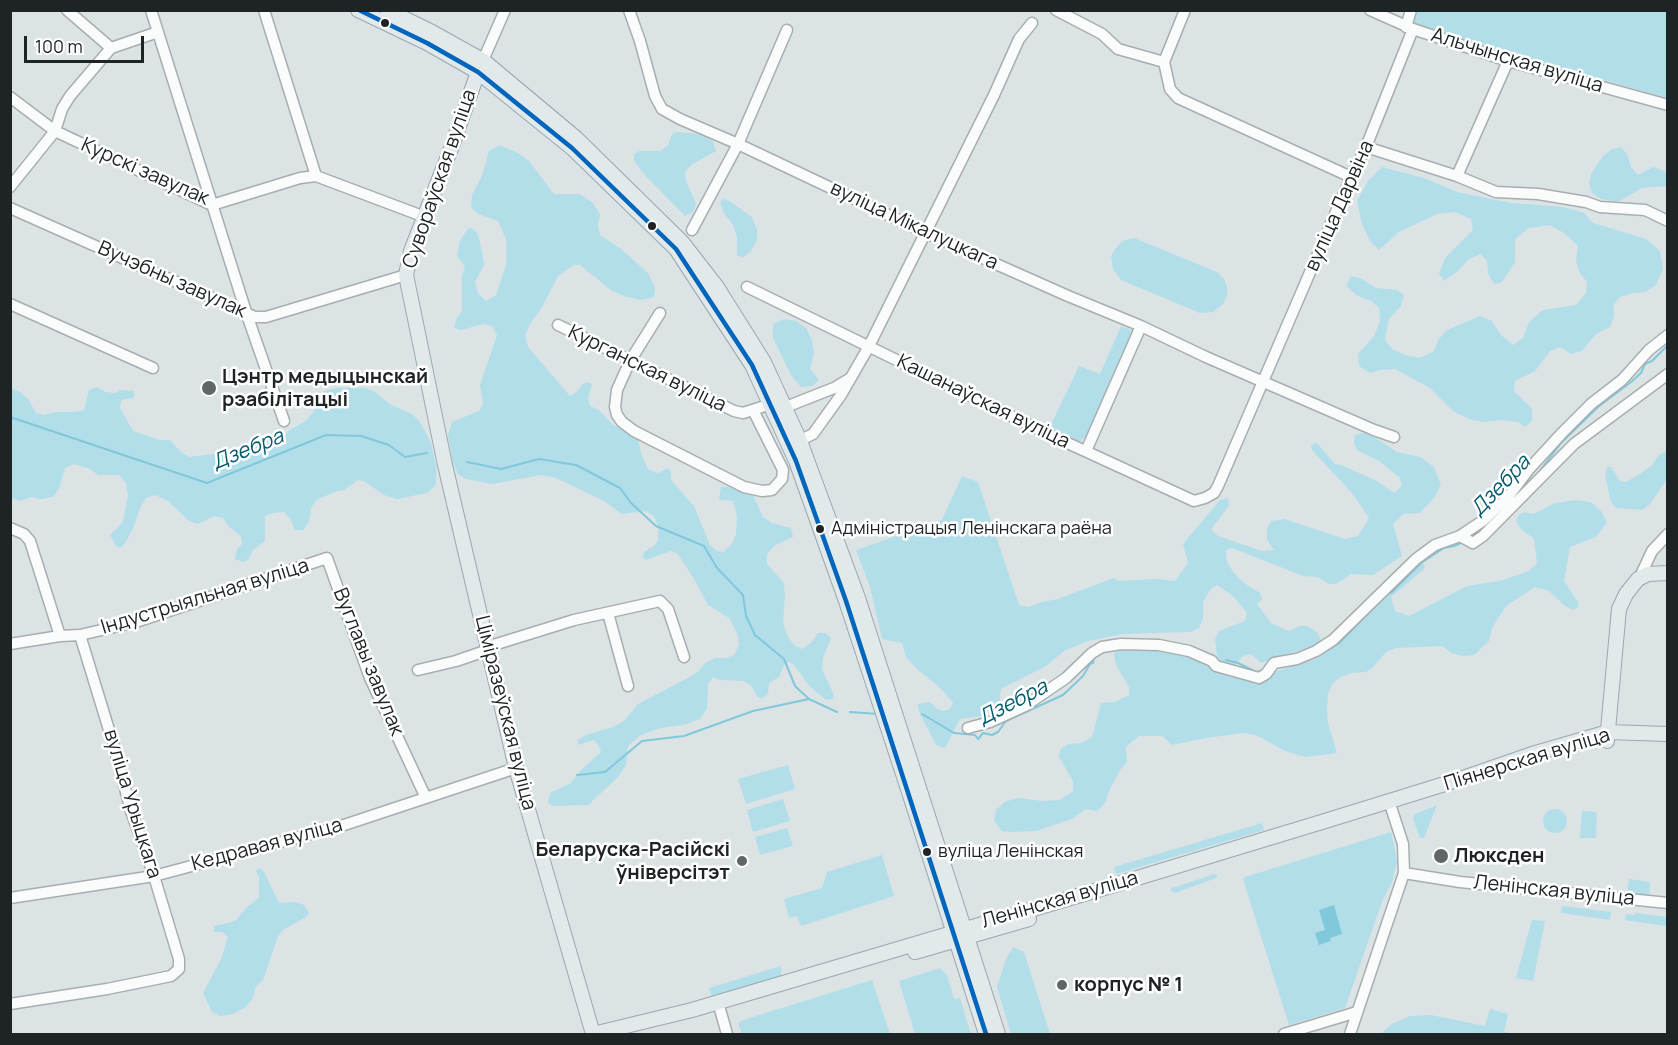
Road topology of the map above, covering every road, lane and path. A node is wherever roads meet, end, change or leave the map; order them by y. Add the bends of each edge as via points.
1 (67, 10) edge
2 (151, 10) edge
3 (264, 10) edge
4 (358, 10) edge
5 (387, 10) edge
6 (505, 10) edge
7 (629, 10) edge
8 (1056, 10) edge
9 (1185, 10) edge
10 (1370, 10) edge
11 (1411, 10) edge
12 (1032, 22) dead end
13 (1410, 28) junction
14 (787, 30) dead end
15 (158, 32) junction
16 (111, 48) junction
17 (1508, 61) junction
18 (1164, 62) junction
19 (481, 67) junction
20 (10, 98) edge
21 (1668, 105) edge
22 (55, 131) junction
23 (738, 144) junction
24 (1366, 147) junction
25 (316, 176) junction
26 (1457, 176) junction
27 (1351, 177) junction
28 (10, 187) edge
29 (212, 205) junction
30 (10, 208) edge
31 (425, 217) junction
32 (1668, 221) edge
33 (692, 230) dead end
34 (924, 232) junction
35 (406, 275) junction
36 (747, 287) dead end
37 (10, 304) edge
38 (246, 312) junction
39 (660, 313) dead end
40 (558, 325) dead end
41 (1141, 326) junction
42 (1668, 335) edge
43 (868, 348) junction
44 (630, 361) junction
45 (153, 368) dead end
46 (1668, 374) edge
47 (1263, 381) junction
48 (428, 388) joint
49 (837, 391) junction
50 (777, 407) junction
51 (753, 410) junction
52 (284, 422) dead end
53 (1394, 436) dead end
54 (795, 443) junction
55 (1086, 451) junction
56 (1218, 486) joint
57 (10, 528) edge
58 (1668, 534) edge
59 (1460, 536) junction
60 (327, 558) joint
61 (1668, 573) edge
62 (1638, 579) junction
63 (608, 613) junction
64 (80, 635) junction
65 (60, 636) junction
66 (10, 644) edge
67 (488, 648) junction
68 (684, 657) dead end
69 (418, 670) dead end
70 (628, 686) dead end
71 (968, 728) dead end
72 (1668, 734) edge
73 (1608, 737) junction
74 (1668, 742) edge
75 (516, 768) junction
76 (426, 798) junction
77 (1390, 805) junction
78 (1404, 873) junction
79 (154, 876) junction
80 (10, 898) edge
81 (1668, 903) edge
82 (960, 934) junction
83 (10, 1005) edge
84 (719, 1006) junction
85 (1357, 1012) junction
86 (593, 1034) edge
87 (628, 1035) edge
88 (727, 1035) edge
89 (986, 1035) edge
90 (998, 1035) edge
91 (1284, 1035) edge
92 (1350, 1035) edge

1 - 16 street
2 - 15 street
3 - 25 street
4 - 19 main road
5 - 19 main road via 432,32
6 - 19 street, Сувораўская вуліца
7 - 23 street, вуліца Мікалуцкага via 662,109
8 - 18 street via 1102,34 1118,48
9 - 18 street
10 - 13 street, Альчынская вуліца
11 - 13 street, вуліца Дарвіна
12 - 34 street via 1019,39
13 - 17 street, Альчынская вуліца
13 - 24 street, вуліца Дарвіна
14 - 23 street
15 - 16 street
15 - 29 street
16 - 22 street via 70,96
17 - 21 street, Альчынская вуліца
17 - 26 street
18 - 27 street via 1170,89 1178,98
19 - 31 main road, Сувораўская вуліца
19 - 50 main road via 676,249
20 - 22 street, Курскі завулак
22 - 28 street
22 - 29 street, Курскі завулак
23 - 33 street
23 - 34 street, вуліца Мікалуцкага
24 - 26 street
24 - 27 street, вуліца Дарвіна
25 - 29 street, Курскі завулак
25 - 31 street
26 - 32 street via 1496,192 1538,194 1600,207 1645,210
27 - 47 street, вуліца Дарвіна
29 - 38 street
30 - 38 street, Вучэбны завулак
31 - 35 main road, Сувораўская вуліца
34 - 41 street, вуліца Мікалуцкага
34 - 43 street
35 - 38 street, Вучэбны завулак via 266,317
35 - 48 main road, Сувораўская вуліца
36 - 43 street, Кашанаўская вуліца
37 - 45 street
38 - 52 street
39 - 44 street
40 - 44 street, Курганская вуліца
41 - 47 street, вуліца Мікалуцкага
41 - 55 street
42 - 59 street via 1562,433 1508,497
43 - 49 street
43 - 55 street, Кашанаўская вуліца
44 - 51 street, Курганская вуліца via 734,411
44 - 51 street via 617,390 615,407 622,422 744,487 772,490 782,479 783,470
46 - 59 street via 1574,444 1511,510 1473,543
47 - 53 street
47 - 56 street, вуліца Дарвіна
48 - 67 main road, Ціміразеўская вуліца
49 - 50 street, Курганская вуліца
49 - 54 street via 813,434
50 - 51 street, Курганская вуліца
50 - 54 main road
54 - 82 main road via 868,647
55 - 56 street, Кашанаўская вуліца via 1194,501 1214,493
57 - 65 street via 30,541
58 - 62 street via 1652,551
59 - 71 street via 1435,545 1416,559 1333,640 1297,659 1274,663 1259,678 1221,668 1189,651 1159,645 1102,647 1025,706
60 - 64 street, Індустрыяльная вуліца via 136,622
60 - 76 street, Вуглавы завулак via 370,678
61 - 62 main road
62 - 73 main road via 1619,609
63 - 67 street
63 - 68 street via 656,601 664,603
63 - 70 street
64 - 65 street, Індустрыяльная вуліца
64 - 79 street, вуліца Урыцкага via 131,812
65 - 66 street, Індустрыяльная вуліца
67 - 69 street
67 - 75 main road, Ціміразеўская вуліца
72 - 73 main road, Піянерская вуліца
73 - 74 main road, Піянерская вуліца
73 - 77 main road, Піянерская вуліца via 1532,754
75 - 76 street, Кедравая вуліца
75 - 86 main road, Ціміразеўская вуліца
76 - 79 street, Кедравая вуліца via 341,826
77 - 78 street via 1403,844
77 - 82 main road, Ленінская вуліца
78 - 81 street, Ленінская вуліца
78 - 85 street
79 - 80 street, Кедравая вуліца
79 - 83 street, вуліца Урыцкага via 179,959 177,972 107,989
82 - 84 main road, Ленінская вуліца
82 - 89 main road
82 - 90 main road
84 - 86 main road, Ленінская вуліца
84 - 87 main road, Ленінская вуліца
84 - 88 street
85 - 91 street
85 - 92 street

